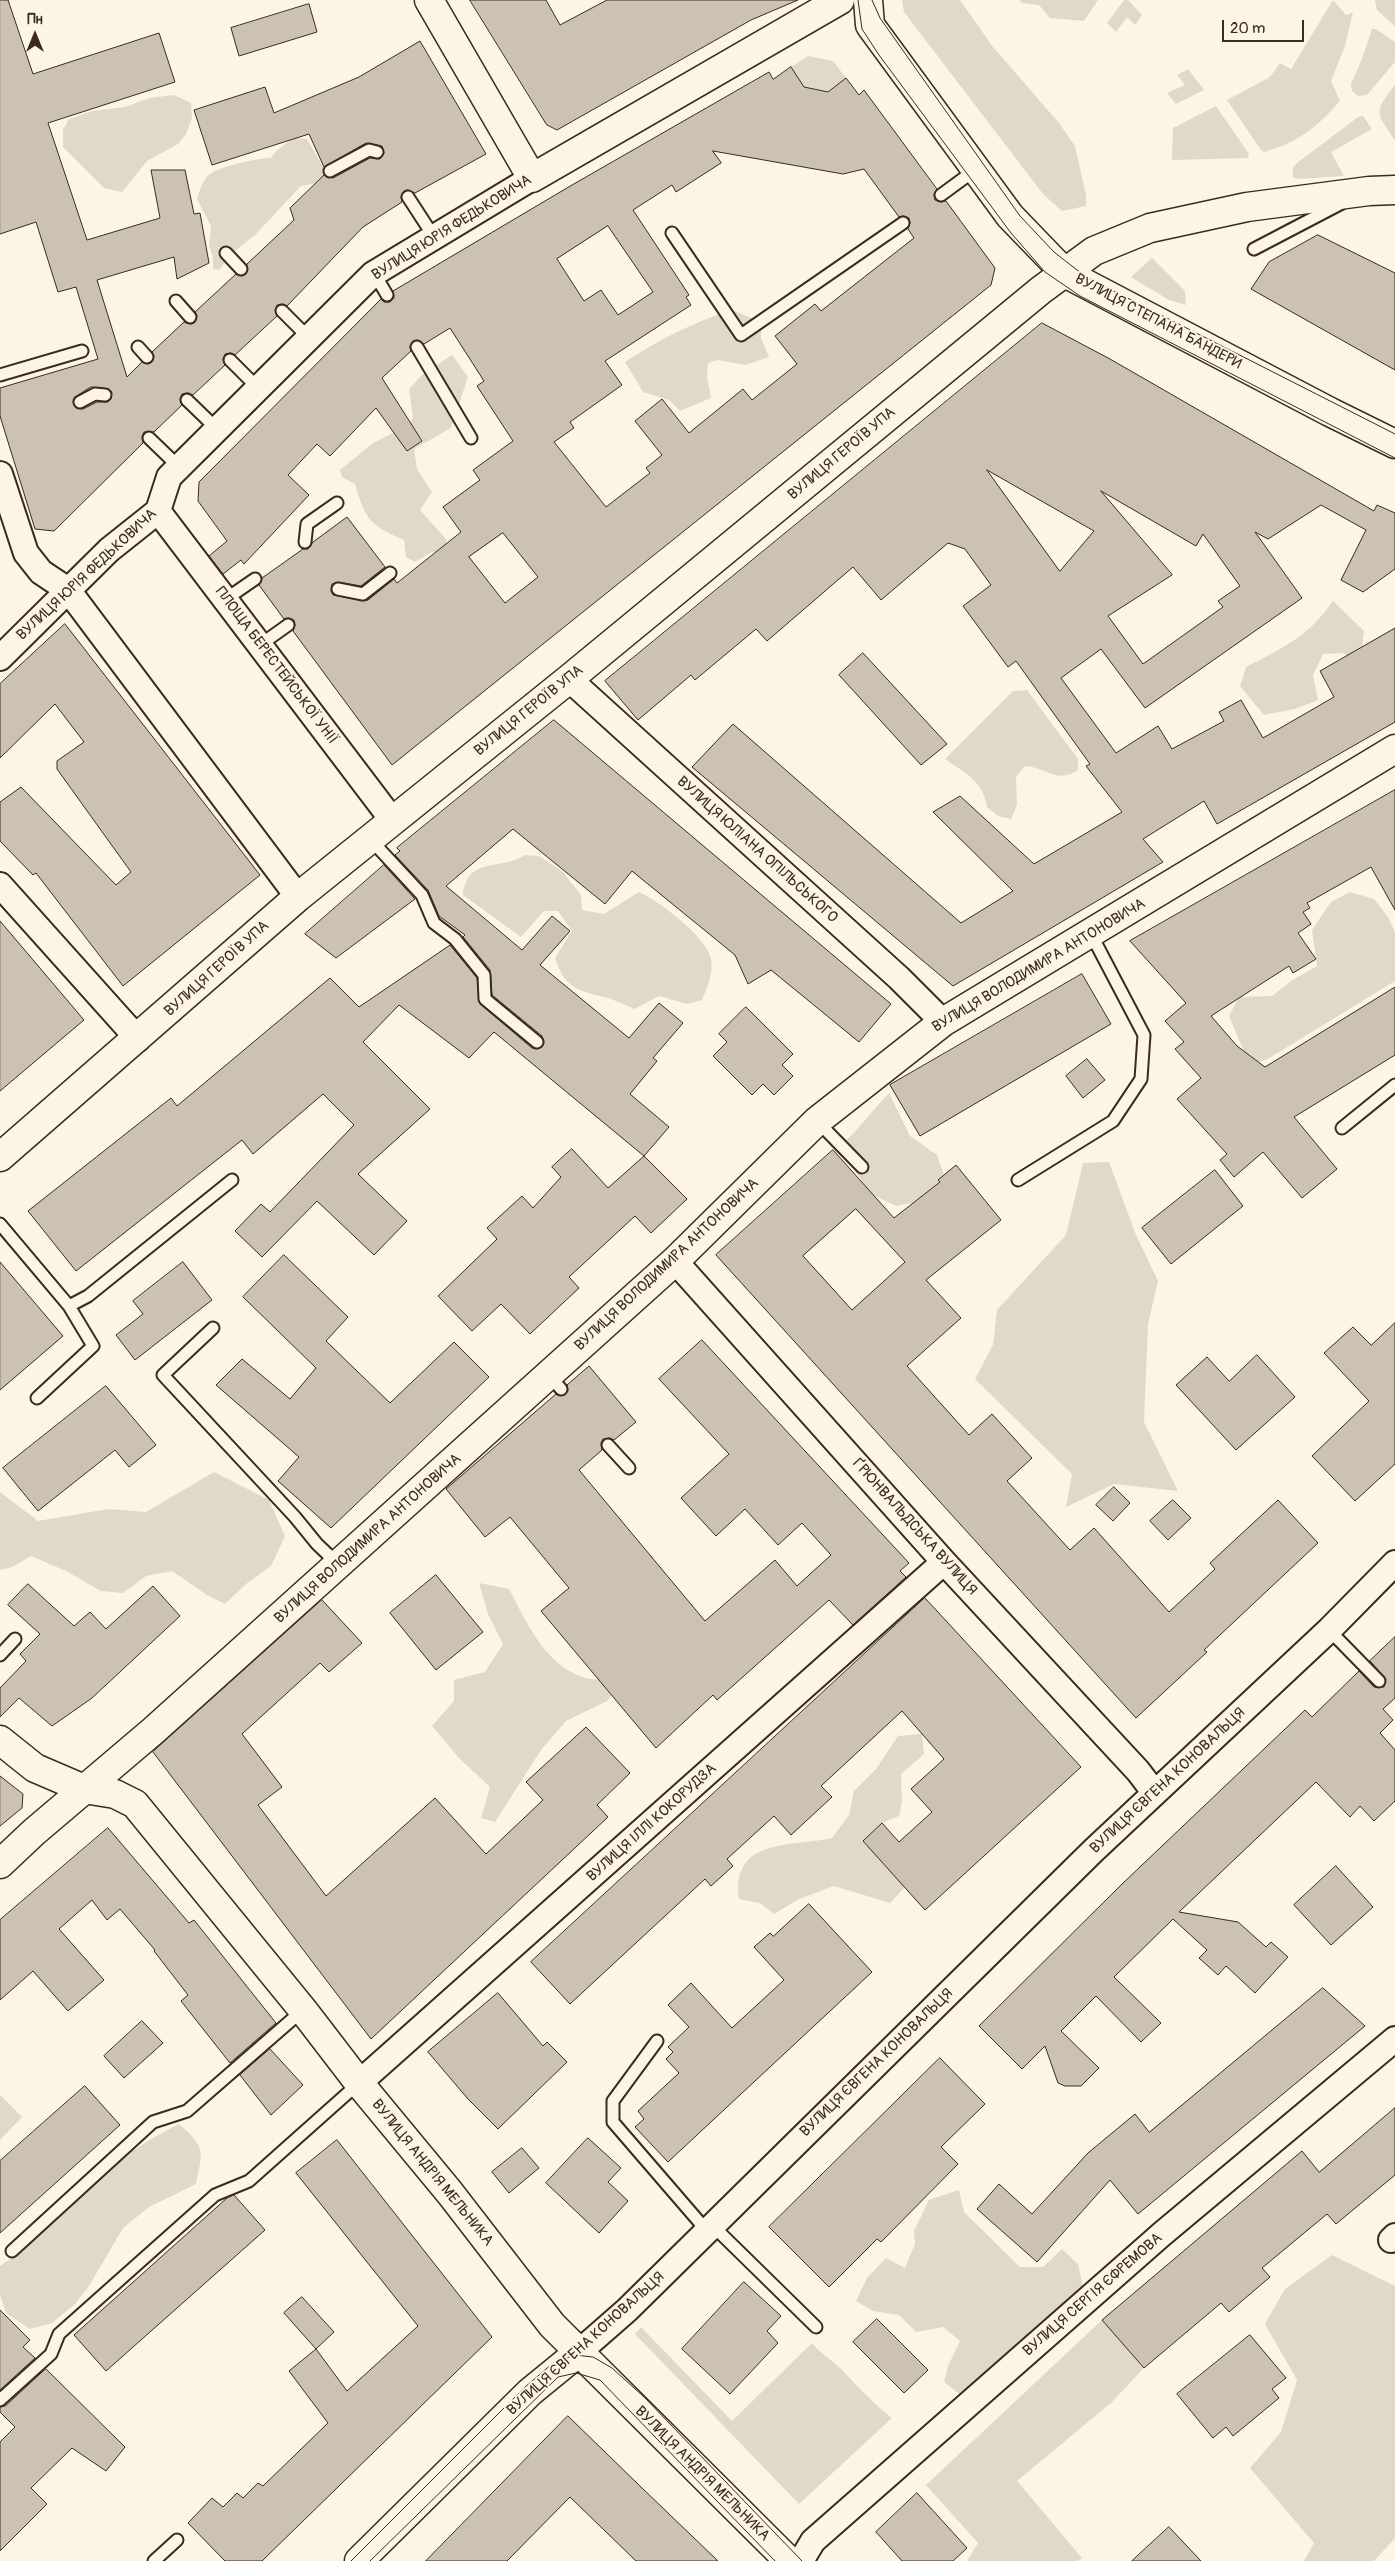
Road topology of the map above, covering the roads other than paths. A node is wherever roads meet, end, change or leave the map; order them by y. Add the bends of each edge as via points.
1 (429, 0) edge
2 (840, 0) edge
3 (868, 0) edge
4 (377, 152) dead end
5 (975, 170) junction
6 (330, 171) dead end
7 (532, 178) junction
8 (1395, 190) edge
9 (1364, 192) junction
10 (941, 195) dead end
11 (408, 197) dead end
12 (903, 223) dead end
13 (672, 233) dead end
14 (434, 237) junction
15 (1254, 249) dead end
16 (226, 253) dead end
17 (242, 269) dead end
18 (374, 273) junction
19 (1065, 273) junction
20 (387, 295) dead end
21 (176, 302) dead end
22 (282, 311) dead end
23 (190, 317) dead end
24 (309, 338) junction
25 (138, 347) dead end
26 (417, 347) dead end
27 (82, 351) dead end
28 (147, 357) dead end
29 (230, 360) dead end
30 (0, 375) edge
31 (258, 388) junction
32 (105, 395) dead end
33 (187, 400) dead end
34 (80, 402) dead end
35 (216, 430) junction
36 (149, 438) dead end
37 (471, 438) dead end
38 (1395, 444) edge
39 (179, 467) junction
40 (0, 474) edge
41 (337, 503) dead end
42 (158, 511) junction
43 (305, 542) dead end
44 (390, 573) dead end
45 (254, 578) dead end
46 (338, 589) dead end
47 (68, 590) junction
48 (226, 599) junction
49 (288, 625) dead end
50 (260, 646) junction
51 (0, 658) edge
52 (569, 679) junction
53 (1395, 750) edge
54 (393, 821) junction
55 (371, 840) junction
56 (0, 885) edge
57 (298, 897) junction
58 (1091, 934) junction
59 (943, 1022) junction
60 (138, 1039) junction
61 (537, 1042) dead end
62 (1395, 1084) edge
63 (817, 1121) junction
64 (1342, 1128) dead end
65 (0, 1157) edge
66 (862, 1167) dead end
67 (232, 1180) dead end
68 (1018, 1180) dead end
69 (0, 1224) edge
70 (675, 1262) junction
71 (69, 1306) junction
72 (213, 1328) dead end
73 (37, 1398) dead end
74 (608, 1445) dead end
75 (629, 1468) dead end
76 (944, 1562) junction
77 (1395, 1563) edge
78 (339, 1565) junction
79 (1328, 1630) junction
80 (15, 1640) dead end
81 (0, 1655) edge
82 (1379, 1681) dead end
83 (0, 1740) edge
84 (84, 1789) junction
85 (1154, 1792) junction
86 (0, 1864) edge
87 (303, 2010) junction
88 (1395, 2039) edge
89 (657, 2041) dead end
90 (359, 2084) junction
91 (709, 2228) junction
92 (12, 2251) dead end
93 (816, 2328) dead end
94 (579, 2352) junction
95 (0, 2400) edge
96 (177, 2540) dead end
97 (154, 2561) edge
98 (359, 2561) edge
99 (789, 2561) edge
100 (801, 2561) edge

1 - 7 main road
2 - 7 main road, ВУЛИЦЯ ЮРІЯ ФЕДЬКОВИЧА
3 - 5 main road, ВУЛИЦЯ СТЕПАНА БАНДЕРИ via 870,25
4 - 6 lane via 369,150
5 - 10 lane
5 - 19 main road, ВУЛИЦЯ СТЕПАНА БАНДЕРИ via 1010,216
7 - 14 street, ВУЛИЦЯ ЮРІЯ ФЕДЬКОВИЧА
8 - 9 main road, ВУЛИЦЯ ГЕРОЇВ УПА
9 - 15 lane
9 - 19 main road, ВУЛИЦЯ ГЕРОЇВ УПА via 1247,208 1150,228 1094,252
11 - 14 lane
12 - 13 lane via 741,335
14 - 18 street, ВУЛИЦЯ ЮРІЯ ФЕДЬКОВИЧА
16 - 17 lane
18 - 20 lane
18 - 24 street, ВУЛИЦЯ ЮРІЯ ФЕДЬКОВИЧА
19 - 38 main road, ВУЛИЦЯ СТЕПАНА БАНДЕРИ
19 - 52 main road, ВУЛИЦЯ ГЕРОЇВ УПА
21 - 23 lane
22 - 24 lane
24 - 31 street, ВУЛИЦЯ ЮРІЯ ФЕДЬКОВИЧА
25 - 28 lane
26 - 37 lane
27 - 30 lane
29 - 31 lane
31 - 35 street, ВУЛИЦЯ ЮРІЯ ФЕДЬКОВИЧА
32 - 34 lane via 96,394
33 - 35 lane
35 - 39 street, ВУЛИЦЯ ЮРІЯ ФЕДЬКОВИЧА
36 - 39 lane
39 - 42 street, ВУЛИЦЯ ЮРІЯ ФЕДЬКОВИЧА via 169,477
40 - 47 street via 26,553 41,572
41 - 43 lane via 307,524
42 - 47 street, ВУЛИЦЯ ЮРІЯ ФЕДЬКОВИЧА
42 - 48 street, ПЛОЩА БЕРЕСТЕЙСЬКОЇ УНІЇ
44 - 46 lane via 363,594
45 - 48 lane
47 - 51 street, ВУЛИЦЯ ЮРІЯ ФЕДЬКОВИЧА
47 - 57 street
48 - 50 street, ПЛОЩА БЕРЕСТЕЙСЬКОЇ УНІЇ
49 - 50 lane
50 - 54 street, ПЛОЩА БЕРЕСТЕЙСЬКОЇ УНІЇ
52 - 54 main road, ВУЛИЦЯ ГЕРОЇВ УПА
52 - 59 street, ВУЛИЦЯ ЮЛІАНА ОПІЛЬСЬКОГО via 899,978
53 - 58 main road, ВУЛИЦЯ ВОЛОДИМИРА АНТОНОВИЧА
54 - 55 main road, ВУЛИЦЯ ГЕРОЇВ УПА
55 - 57 main road, ВУЛИЦЯ ГЕРОЇВ УПА
55 - 61 lane via 422,896 434,922 455,939 484,975 485,999
56 - 60 street
57 - 60 main road, ВУЛИЦЯ ГЕРОЇВ УПА
58 - 59 main road, ВУЛИЦЯ ВОЛОДИМИРА АНТОНОВИЧА
58 - 68 lane via 1144,1035 1141,1079 1112,1121
59 - 63 main road, ВУЛИЦЯ ВОЛОДИМИРА АНТОНОВИЧА
60 - 65 main road, ВУЛИЦЯ ГЕРОЇВ УПА
62 - 64 lane
63 - 66 lane
63 - 70 main road, ВУЛИЦЯ ВОЛОДИМИРА АНТОНОВИЧА
67 - 71 lane via 88,1296
69 - 71 lane
70 - 76 street, ҐРЮНВАЛЬДСЬКА ВУЛИЦЯ
70 - 78 main road, ВУЛИЦЯ ВОЛОДИМИРА АНТОНОВИЧА via 555,1382
71 - 73 lane via 92,1346
72 - 78 lane via 162,1375
74 - 75 lane
76 - 85 street, ҐРЮНВАЛЬДСЬКА ВУЛИЦЯ
76 - 90 street, ВУЛИЦЯ ІЛЛІ КОКОРУДЗА
77 - 79 street, ВУЛИЦЯ ЄВГЕНА КОНОВАЛЬЦЯ
78 - 84 main road, ВУЛИЦЯ ВОЛОДИМИРА АНТОНОВИЧА
79 - 82 lane
79 - 85 street, ВУЛИЦЯ ЄВГЕНА КОНОВАЛЬЦЯ
80 - 81 lane
83 - 84 main road, ВУЛИЦЯ АНДРІЯ МЕЛЬНИКА via 35,1768
84 - 86 main road, ВУЛИЦЯ ВОЛОДИМИРА АНТОНОВИЧА
84 - 87 main road, ВУЛИЦЯ АНДРІЯ МЕЛЬНИКА via 115,1794 135,1804
85 - 91 street, ВУЛИЦЯ ЄВГЕНА КОНОВАЛЬЦЯ
87 - 90 main road, ВУЛИЦЯ АНДРІЯ МЕЛЬНИКА
87 - 92 lane via 187,2111 153,2122
88 - 100 street, ВУЛИЦЯ СЕРГІЯ ЄФРЕМОВА via 1155,2240 813,2541
89 - 91 lane via 613,2101 613,2122
90 - 94 main road, ВУЛИЦЯ АНДРІЯ МЕЛЬНИКА via 450,2193 552,2325
90 - 95 lane via 249,2181 215,2195 59,2334 51,2354
91 - 93 lane
91 - 94 street, ВУЛИЦЯ ЄВГЕНА КОНОВАЛЬЦЯ via 628,2310
94 - 98 main road, ВУЛИЦЯ ЄВГЕНА КОНОВАЛЬЦЯ via 530,2392
94 - 99 main road, ВУЛИЦЯ АНДРІЯ МЕЛЬНИКА
96 - 97 lane

